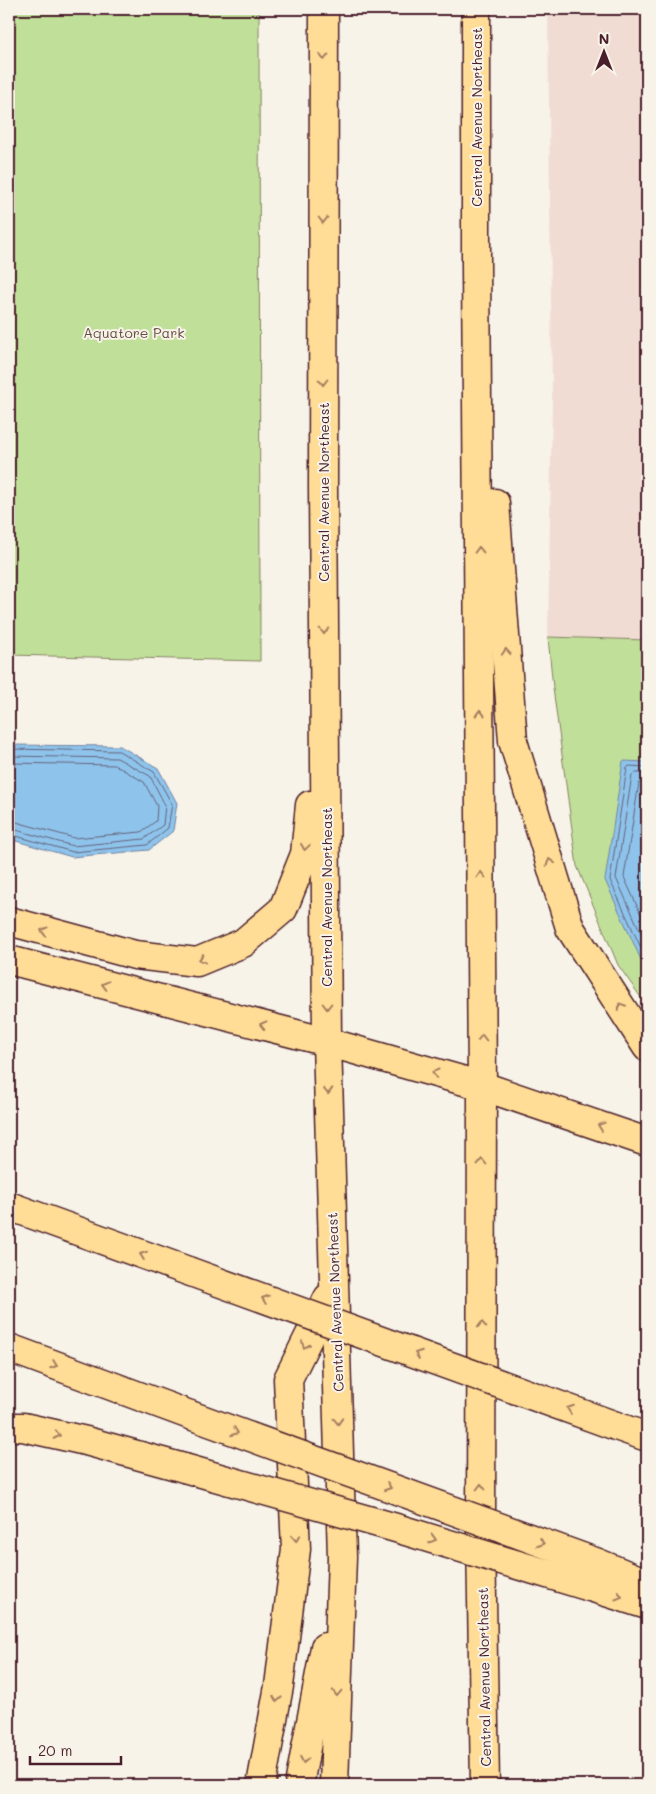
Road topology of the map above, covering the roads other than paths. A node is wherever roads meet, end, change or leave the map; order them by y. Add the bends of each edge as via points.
1 (324, 9) edge
2 (476, 9) edge
3 (476, 265) junction
4 (324, 677) junction
5 (9, 921) edge
6 (9, 960) edge
7 (327, 1042) junction
8 (647, 1047) edge
9 (482, 1086) junction
10 (647, 1142) edge
11 (9, 1206) edge
12 (334, 1285) junction
13 (9, 1348) edge
14 (9, 1428) edge
15 (647, 1437) edge
16 (342, 1557) junction
17 (594, 1575) junction
18 (647, 1583) edge
19 (647, 1605) edge
20 (261, 1785) edge
21 (299, 1785) edge
22 (334, 1785) edge
23 (485, 1785) edge

1 -> 4 highway, Central Avenue Northeast
2 - 3 highway, Central Avenue Northeast
8 -> 3 highway via 570,928 513,741
9 -> 3 highway, Central Avenue Northeast
4 -> 5 highway via 305,854 283,909 243,943 197,962 135,955
4 -> 7 highway, Central Avenue Northeast
7 -> 6 highway
9 -> 7 highway
7 -> 12 highway, Central Avenue Northeast
10 -> 9 highway
23 -> 9 highway, Central Avenue Northeast via 481,1536
15 -> 11 highway, bridge
12 -> 16 highway, Central Avenue Northeast
12 -> 20 highway via 288,1378 296,1549 279,1686
13 -> 17 highway, bridge via 190,1415
14 -> 17 highway, bridge via 23,1427 86,1441 396,1528
16 -> 21 highway
16 -> 22 highway, Central Avenue Northeast
17 - 18 highway
17 -> 19 highway

